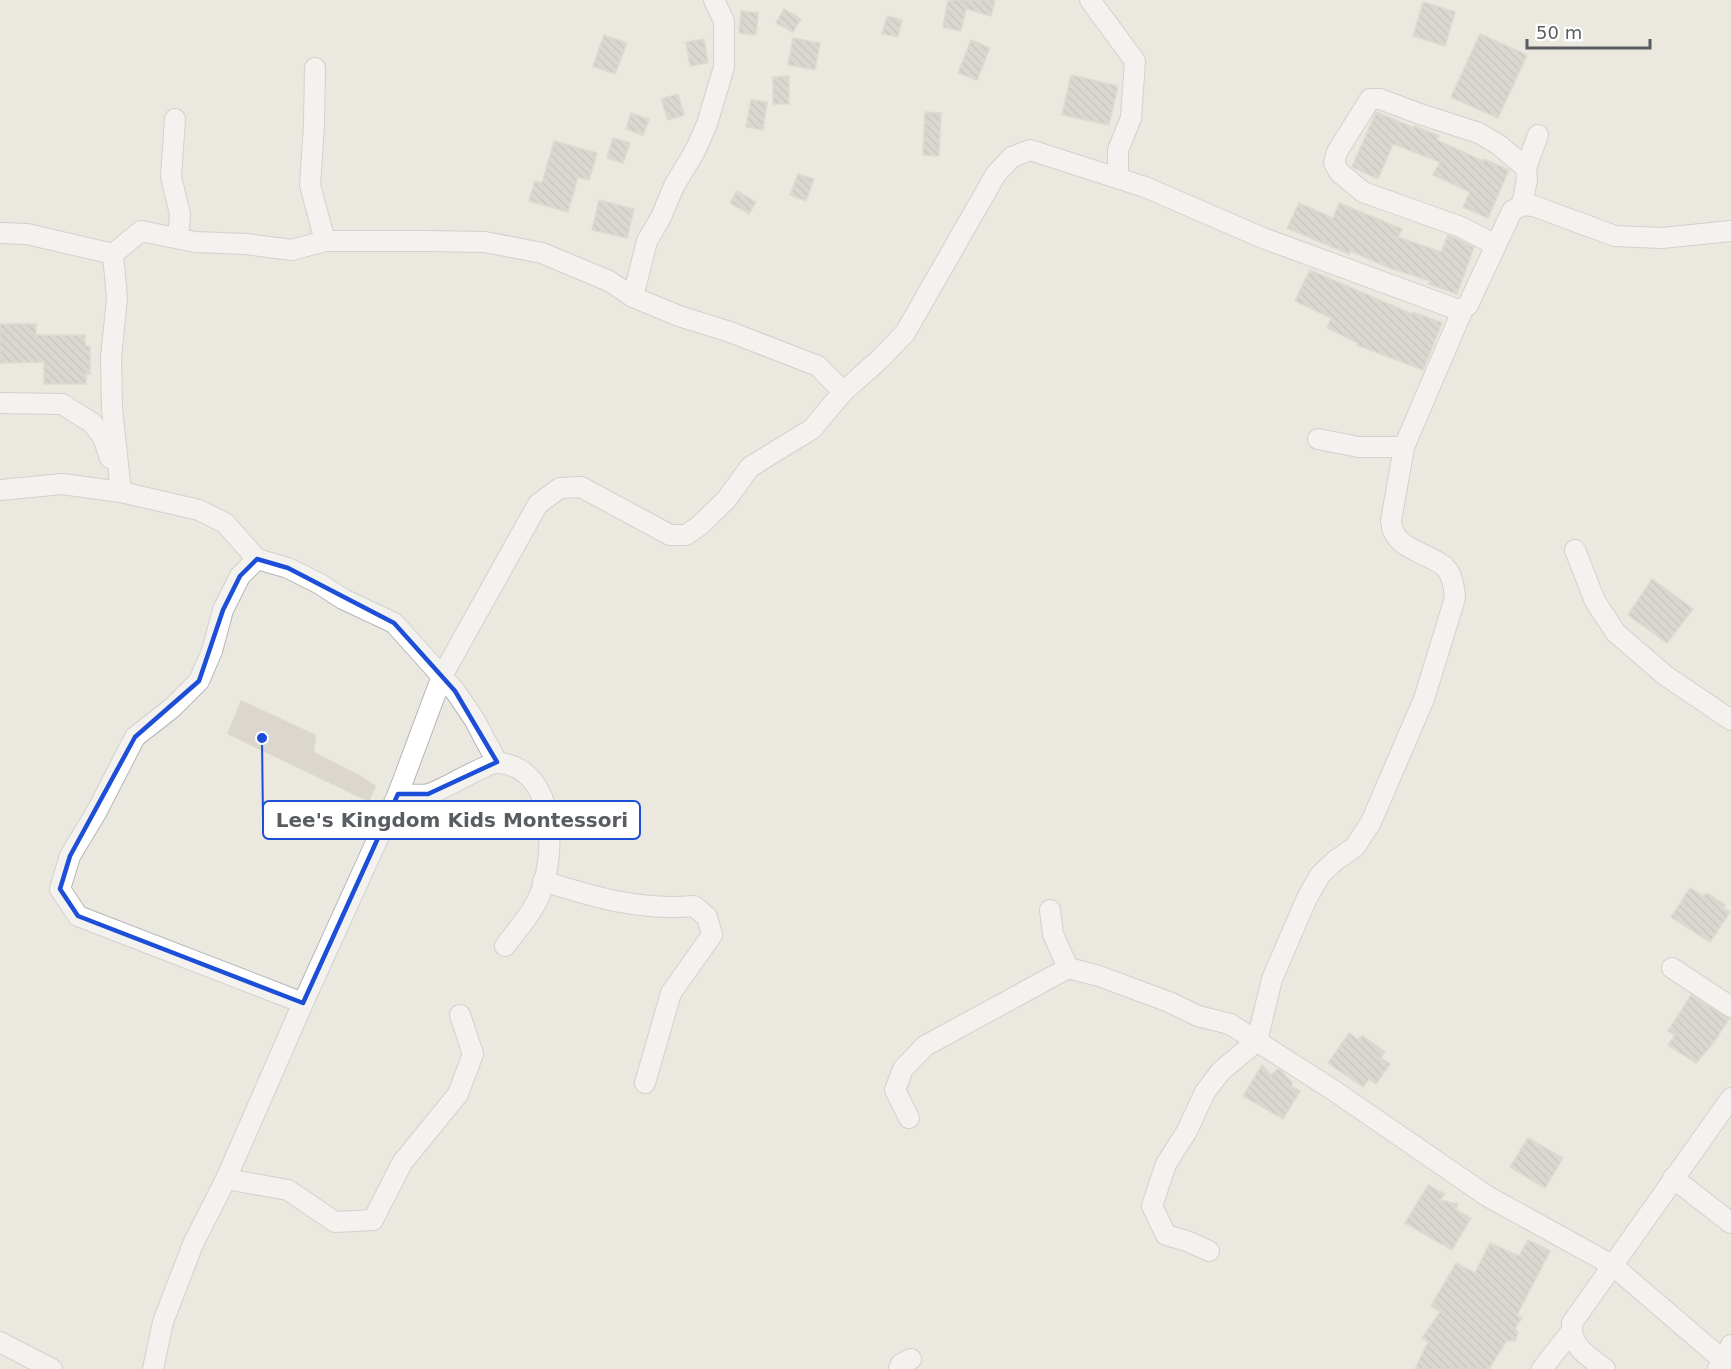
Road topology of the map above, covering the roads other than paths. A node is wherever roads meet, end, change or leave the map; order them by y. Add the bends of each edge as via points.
1 (714, 0) edge
2 (1089, 0) edge
3 (315, 68) dead end
4 (176, 119) dead end
5 (1538, 135) dead end
6 (1526, 168) junction
7 (1118, 178) junction
8 (1522, 205) junction
9 (1731, 231) edge
10 (0, 234) edge
11 (178, 238) junction
12 (325, 241) junction
13 (1496, 245) junction
14 (113, 254) junction
15 (633, 297) junction
16 (1463, 309) junction
17 (843, 392) junction
18 (0, 403) edge
19 (1318, 439) dead end
20 (1404, 447) junction
21 (0, 490) edge
22 (121, 492) junction
23 (1575, 550) dead end
24 (257, 559) junction
25 (442, 676) junction
26 (1731, 720) edge
27 (497, 762) junction
28 (398, 794) junction
29 (543, 881) junction
30 (1050, 910) dead end
31 (505, 946) dead end
32 (1068, 968) junction
33 (1672, 968) dead end
34 (303, 1003) junction
35 (1731, 1007) edge
36 (460, 1015) dead end
37 (1257, 1041) junction
38 (645, 1083) dead end
39 (1729, 1105) edge
40 (909, 1118) dead end
41 (1673, 1178) junction
42 (226, 1179) junction
43 (1731, 1223) edge
44 (1209, 1251) dead end
45 (1612, 1265) junction
46 (1571, 1332) junction
47 (0, 1342) edge
48 (1726, 1361) edge
49 (52, 1369) edge
50 (153, 1369) edge
51 (1542, 1369) edge
52 (1605, 1369) edge

1 - 15 street via 724,21 724,67 695,151 647,241
2 - 7 street via 1135,61 1131,118 1118,150
3 - 12 street via 310,186
4 - 11 street via 171,177 180,214
5 - 6 street
6 - 8 street
6 - 13 street via 1479,133 1375,98 1370,99 1337,152 1334,163 1339,172 1363,192 1461,227
7 - 16 street via 1263,238
7 - 17 street via 1030,150 1012,157 996,174 905,333
8 - 9 street via 1615,236 1662,238
8 - 13 street via 1512,211
10 - 14 street via 27,234
11 - 12 street via 292,250
11 - 14 street via 141,231
12 - 15 street via 485,242 542,253 609,281
13 - 16 street
14 - 22 street via 117,298 111,357 112,409
15 - 17 street via 818,366
16 - 20 street
17 - 25 street via 812,429 750,467 726,500 686,535 670,535 581,488 560,488 538,504
18 - 22 street via 62,404 92,423 103,437
19 - 20 street via 1359,447
20 - 37 street via 1392,532 1397,540 1446,568 1454,583 1455,598 1424,699 1371,822 1355,847 1320,875 1307,898 1272,979
21 - 22 street via 62,484
22 - 24 street via 200,510 225,523
23 - 26 street via 1595,601 1616,633 1666,676
24 - 25 street via 288,567 394,623
24 - 34 street via 240,576 223,610 199,681 135,737 70,856 60,889 78,916
25 - 27 street via 474,719
25 - 28 street
27 - 28 street via 428,794
27 - 29 street via 517,767 526,774 544,799 548,863
28 - 34 street
29 - 31 street via 538,898
29 - 38 street via 613,902 670,909 694,906 707,916 712,934 671,993
30 - 32 street via 1053,934
32 - 37 street via 1230,1024
32 - 40 street via 924,1046 903,1069 895,1090
33 - 35 street
34 - 42 street
36 - 42 street via 473,1054 458,1094 402,1163 373,1220 335,1222 288,1190
37 - 44 street via 1221,1071 1205,1092 1166,1164 1152,1206 1166,1235
37 - 45 street via 1487,1196
39 - 41 street
41 - 43 street
41 - 45 street
42 - 50 street via 193,1244 163,1322
45 - 46 street via 1572,1323
45 - 48 street
46 - 51 street
46 - 52 street via 1579,1349
47 - 49 street

